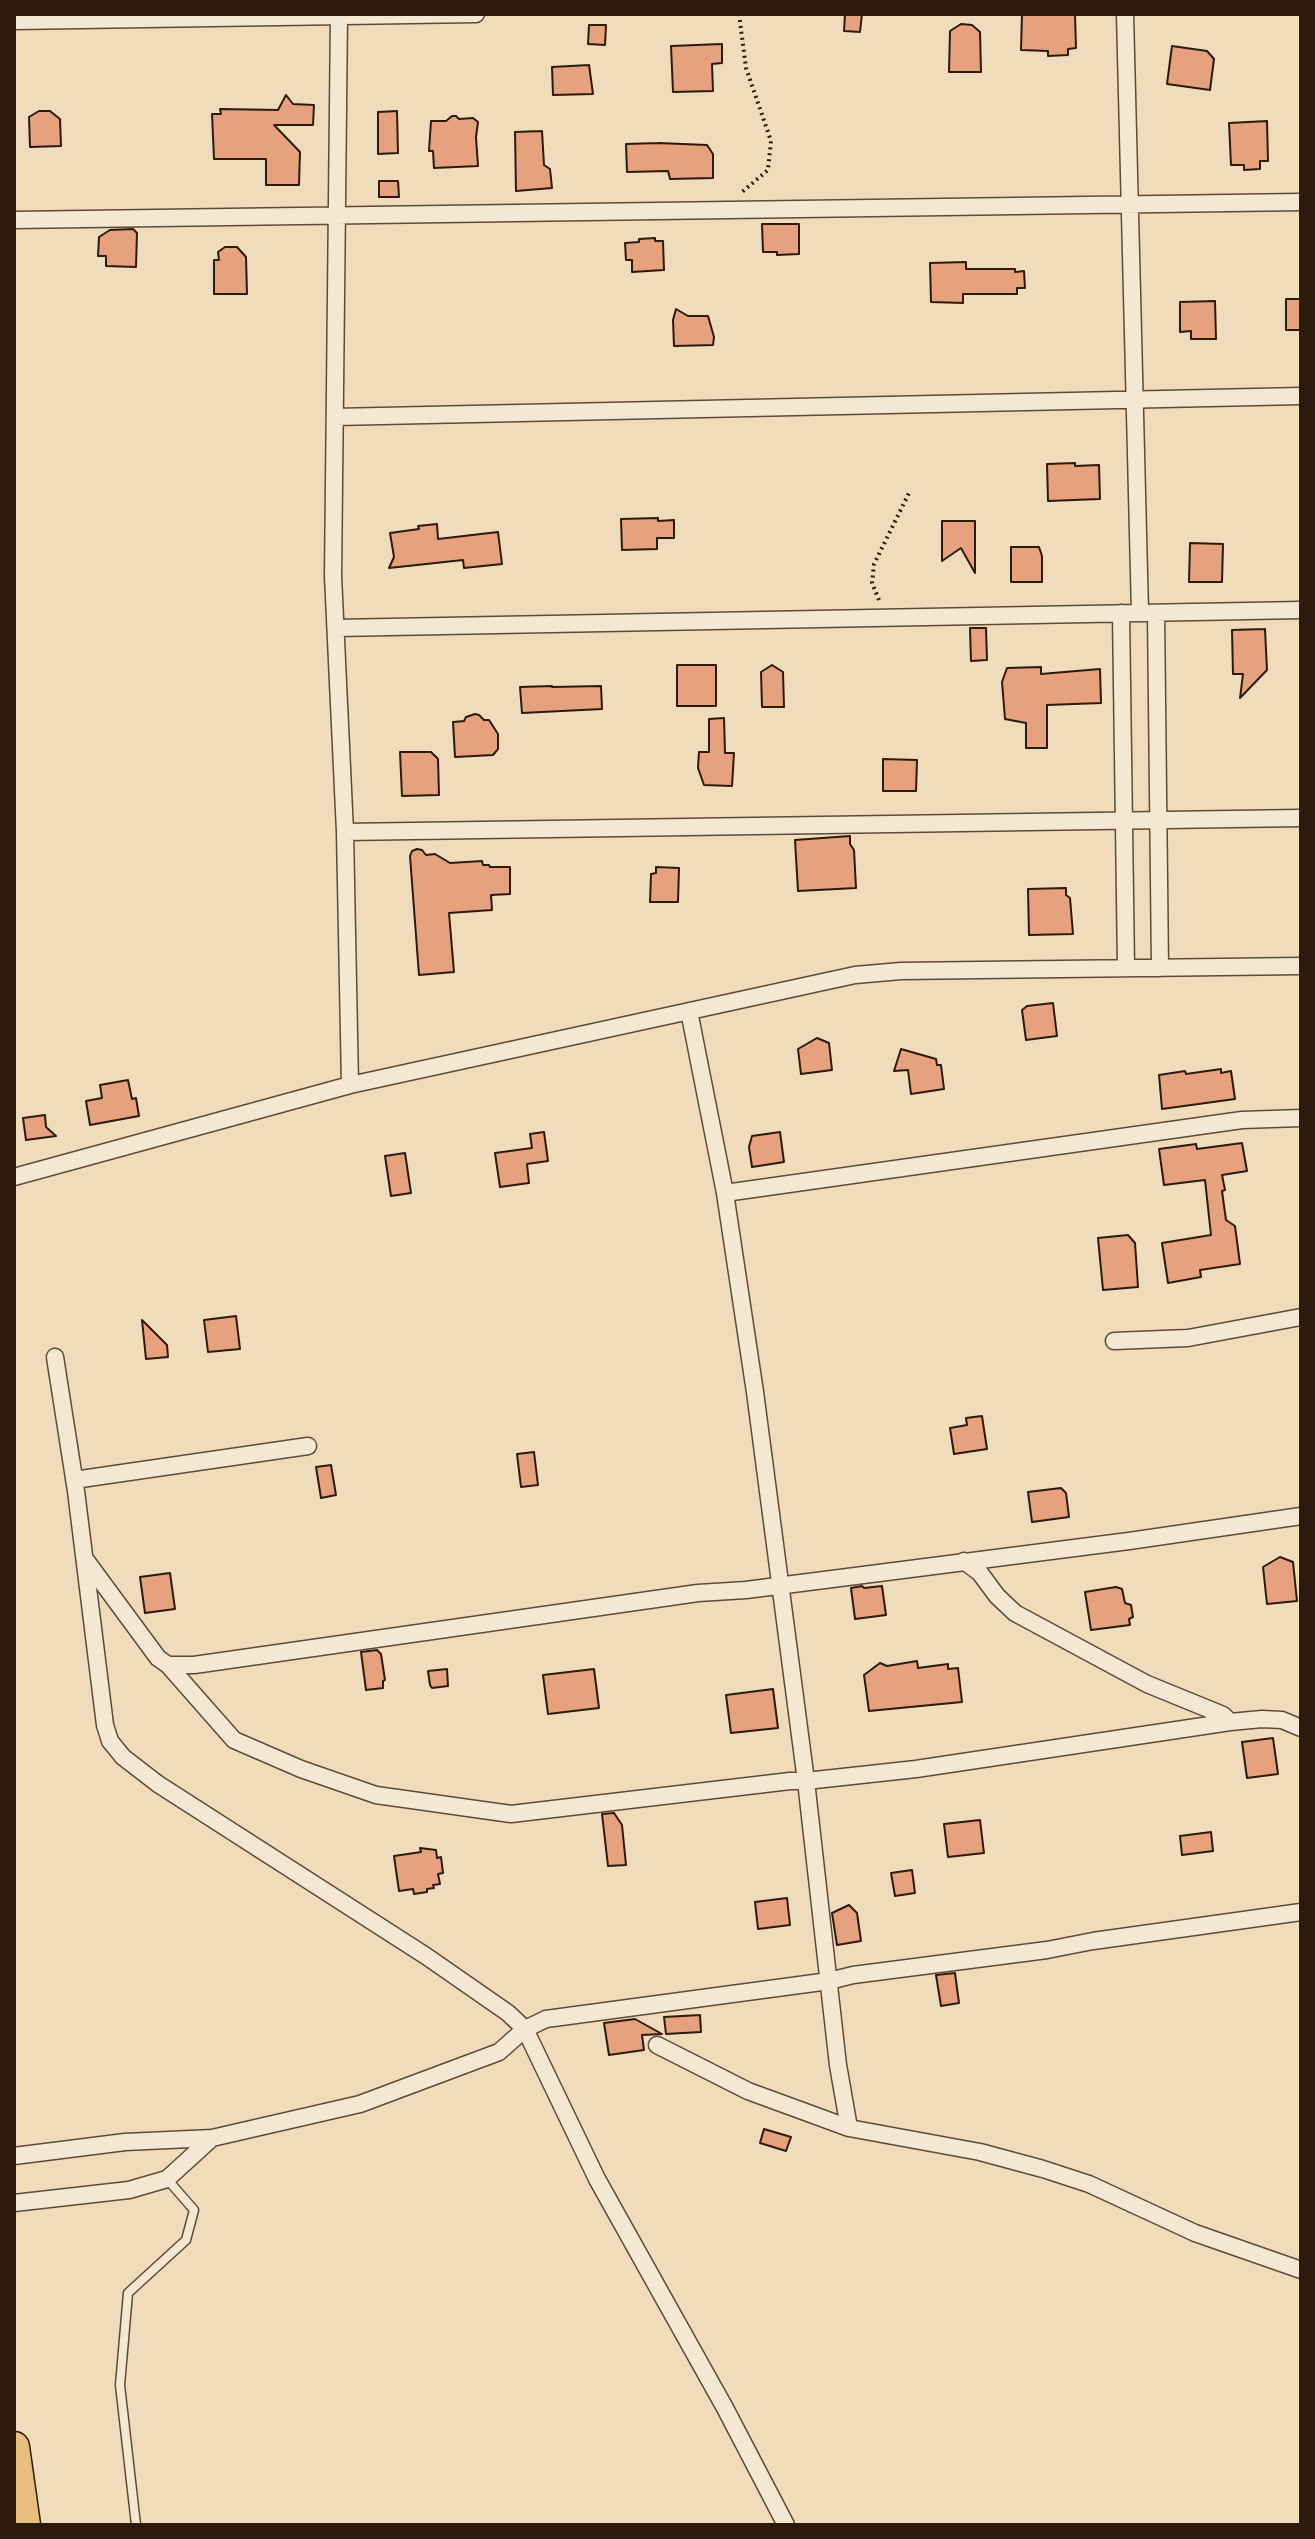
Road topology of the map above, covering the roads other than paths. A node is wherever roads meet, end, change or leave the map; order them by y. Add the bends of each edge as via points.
1 (476, 14) edge
2 (1125, 14) edge
3 (339, 15) edge
4 (14, 21) edge
5 (1301, 202) edge
6 (1130, 205) junction
7 (336, 216) junction
8 (14, 220) edge
9 (1301, 396) edge
10 (1135, 399) junction
11 (335, 417) junction
12 (1301, 610) edge
13 (1121, 613) junction
14 (1148, 613) junction
15 (336, 628) junction
16 (1301, 818) edge
17 (1124, 820) junction
18 (1158, 820) junction
19 (345, 832) junction
20 (1301, 966) edge
21 (1126, 968) junction
22 (1160, 968) junction
23 (689, 1011) junction
24 (350, 1085) junction
25 (1301, 1118) edge
26 (14, 1177) edge
27 (725, 1193) junction
28 (1301, 1317) edge
29 (1114, 1341) dead end
30 (55, 1357) dead end
31 (308, 1446) dead end
32 (74, 1480) junction
33 (1301, 1516) edge
34 (84, 1557) junction
35 (964, 1561) junction
36 (779, 1585) junction
37 (168, 1665) junction
38 (1230, 1722) junction
39 (1300, 1729) edge
40 (806, 1781) junction
41 (1301, 1912) edge
42 (829, 1981) junction
43 (525, 2029) junction
44 (657, 2045) dead end
45 (849, 2128) junction
46 (212, 2138) junction
47 (14, 2156) edge
48 (167, 2179) junction
49 (14, 2203) edge
50 (1301, 2270) edge
51 (14, 2447) edge
52 (25, 2525) edge
53 (136, 2525) edge
54 (786, 2525) edge

1 - 3 street
2 - 6 street
3 - 4 street
3 - 7 street
5 - 6 street
6 - 7 street
6 - 10 street
7 - 8 street
7 - 11 street
9 - 10 street
10 - 11 street
10 - 14 street
11 - 15 street
12 - 14 street
13 - 14 street
13 - 15 street
13 - 17 street
14 - 18 street
15 - 19 street
16 - 18 street
17 - 18 street
17 - 19 street
17 - 21 street
18 - 22 street
19 - 24 street
20 - 22 street
21 - 22 street
21 - 23 street via 855,975
23 - 24 street
23 - 27 street
24 - 26 street
25 - 27 street via 1242,1120
27 - 36 street
28 - 29 street via 1188,1338
30 - 32 street
31 - 32 street
32 - 34 street
33 - 35 street
34 - 37 street
34 - 43 street via 105,1725 123,1757 231,1833 426,1956
35 - 36 street
35 - 38 street via 1015,1613
36 - 37 street
36 - 40 street
37 - 40 street via 234,1740 376,1795 511,1814
38 - 39 street via 1282,1720
38 - 40 street
40 - 42 street
41 - 42 street
42 - 43 street via 546,2019
42 - 45 street
43 - 46 street via 499,2052 360,2104
43 - 54 street via 597,2179
44 - 45 street via 748,2091
45 - 50 street via 1043,2169 1089,2184 1195,2233
46 - 47 street
46 - 48 street
48 - 49 street via 129,2190
48 - 53 lane via 194,2210 186,2240 128,2293 120,2385
51 - 52 highway

